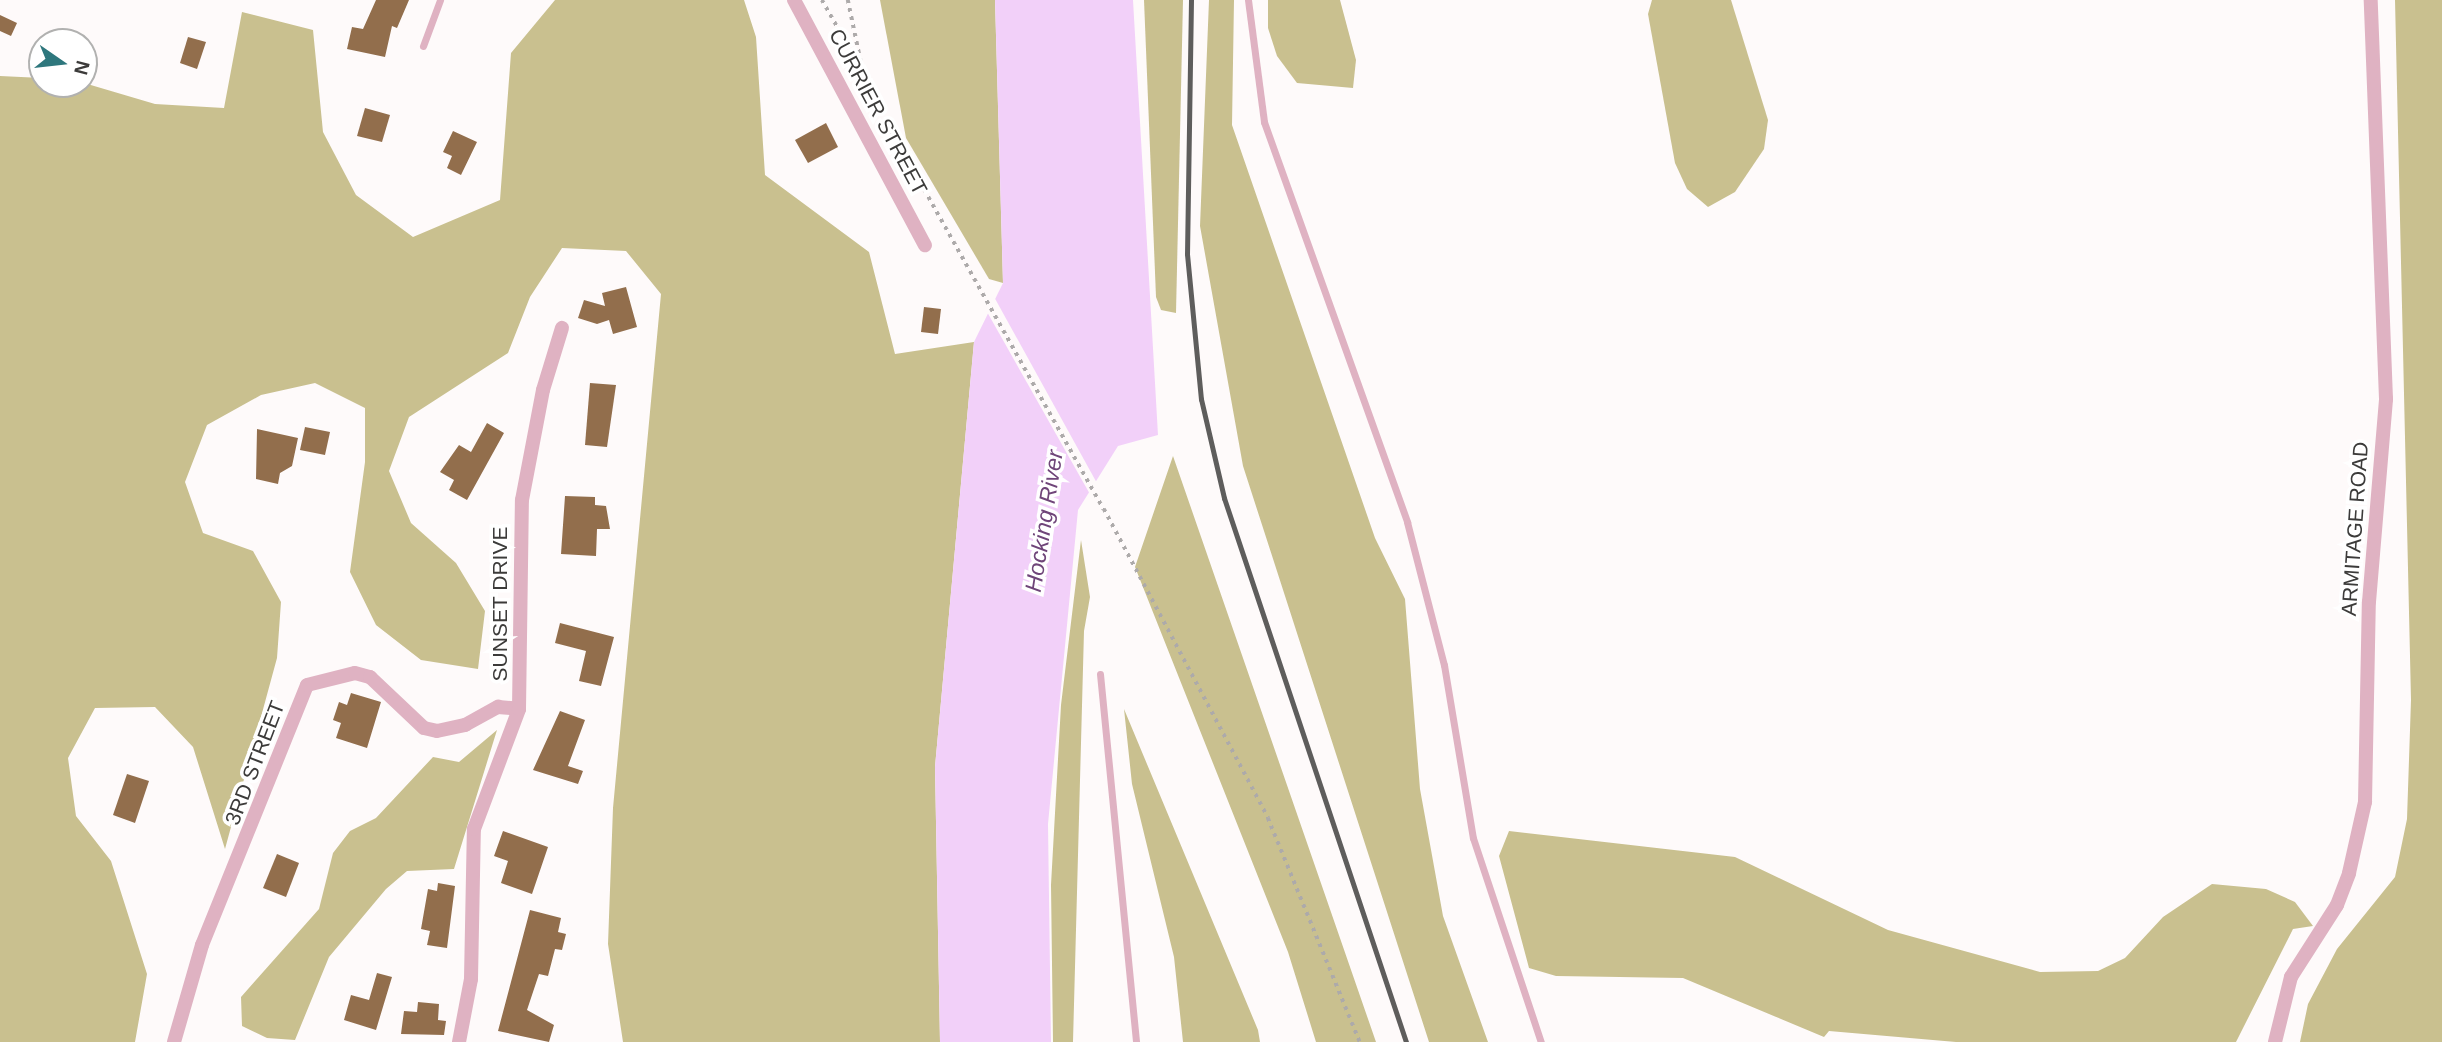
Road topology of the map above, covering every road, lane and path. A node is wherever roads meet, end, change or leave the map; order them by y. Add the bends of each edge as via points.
1 (440, 0) edge
2 (794, 0) edge
3 (822, 0) edge
4 (848, 0) edge
5 (1248, 0) edge
6 (2371, 0) edge
7 (423, 46) dead end
8 (863, 72) junction
9 (925, 245) dead end
10 (562, 328) dead end
11 (1100, 674) dead end
12 (519, 709) junction
13 (174, 1042) edge
14 (459, 1042) edge
15 (1136, 1042) edge
16 (1360, 1042) edge
17 (1541, 1042) edge
18 (2275, 1042) edge

1 - 7 lane
2 - 9 street, CURRIER STREET
3 - 8 path
4 - 8 path
5 - 17 lane via 1264,122 1406,522 1444,665 1473,838 1526,1009
6 - 18 street, ARMITAGE ROAD via 2386,400 2369,601 2365,802 2349,873 2330,917 2291,977
8 - 16 path via 1268,818
10 - 12 street, SUNSET DRIVE via 543,390 522,500
11 - 15 lane
12 - 13 street, 3RD STREET via 498,707 465,725 437,732 424,728 370,677 355,673 307,685 202,945
12 - 14 street, SUNSET DRIVE via 474,829 471,979

